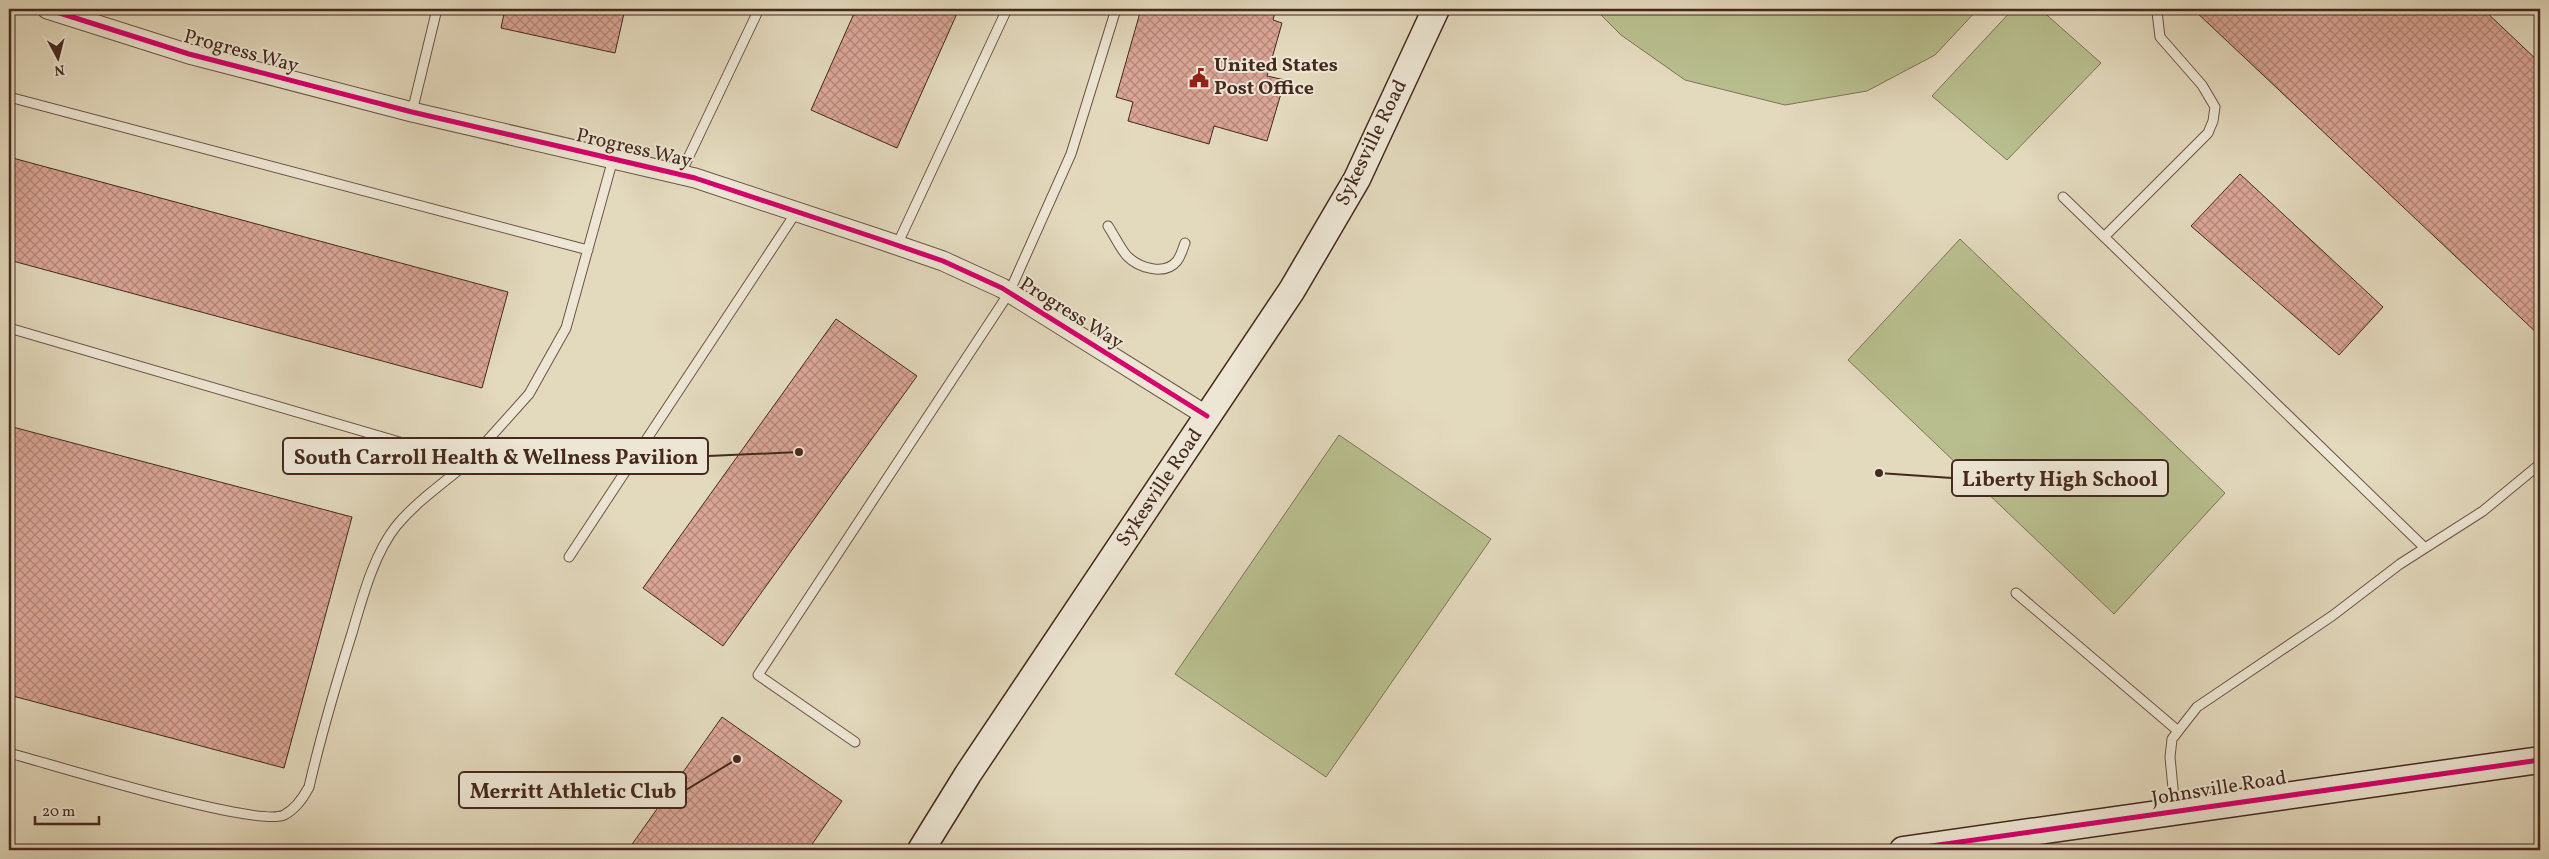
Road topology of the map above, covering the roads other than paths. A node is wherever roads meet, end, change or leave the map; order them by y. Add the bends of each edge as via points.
1 (47, 9) edge
2 (438, 9) edge
3 (759, 9) edge
4 (1007, 9) edge
5 (1116, 9) edge
6 (1436, 9) edge
7 (2157, 12) dead end
8 (9, 97) edge
9 (412, 112) junction
10 (613, 159) junction
11 (680, 175) junction
12 (2063, 197) dead end
13 (798, 211) junction
14 (1108, 226) dead end
15 (2104, 236) junction
16 (1184, 243) dead end
17 (898, 245) junction
18 (588, 250) junction
19 (1009, 293) junction
20 (9, 328) edge
21 (1207, 416) junction
22 (468, 462) junction
23 (2540, 464) edge
24 (2425, 548) junction
25 (569, 557) dead end
26 (2016, 593) dead end
27 (2177, 730) junction
28 (855, 742) dead end
29 (9, 753) edge
30 (2540, 760) edge
31 (2175, 810) junction
32 (921, 850) edge
33 (1903, 850) edge

1 - 9 street, Progress Way via 188,54
2 - 9 lane
3 - 11 lane
4 - 17 lane
5 - 19 lane via 1071,154
6 - 21 main road, Sykesville Road via 1357,179 1292,290
7 - 15 lane via 2160,37 2202,85 2215,107 2213,121 2208,133
8 - 18 lane
9 - 10 street, Progress Way
10 - 11 street, Progress Way
10 - 18 lane
11 - 13 street, Progress Way
12 - 15 lane
13 - 17 street, Progress Way
13 - 25 lane
14 - 16 lane via 1127,256 1147,267 1160,269 1172,266 1179,260
15 - 24 lane
17 - 19 street, Progress Way
18 - 22 lane via 566,328 548,362 529,394
19 - 21 street, Progress Way
19 - 28 lane via 758,675
20 - 22 lane
21 - 32 main road, Sykesville Road via 973,766
22 - 29 lane via 427,494 396,526 385,544 365,588 309,787 302,800 283,816 268,817 215,809
23 - 24 lane via 2483,511
24 - 27 lane via 2332,616 2197,707
26 - 27 lane
27 - 31 lane via 2172,739 2170,757
30 - 31 main road, Johnsville Road
31 - 33 main road, Johnsville Road

